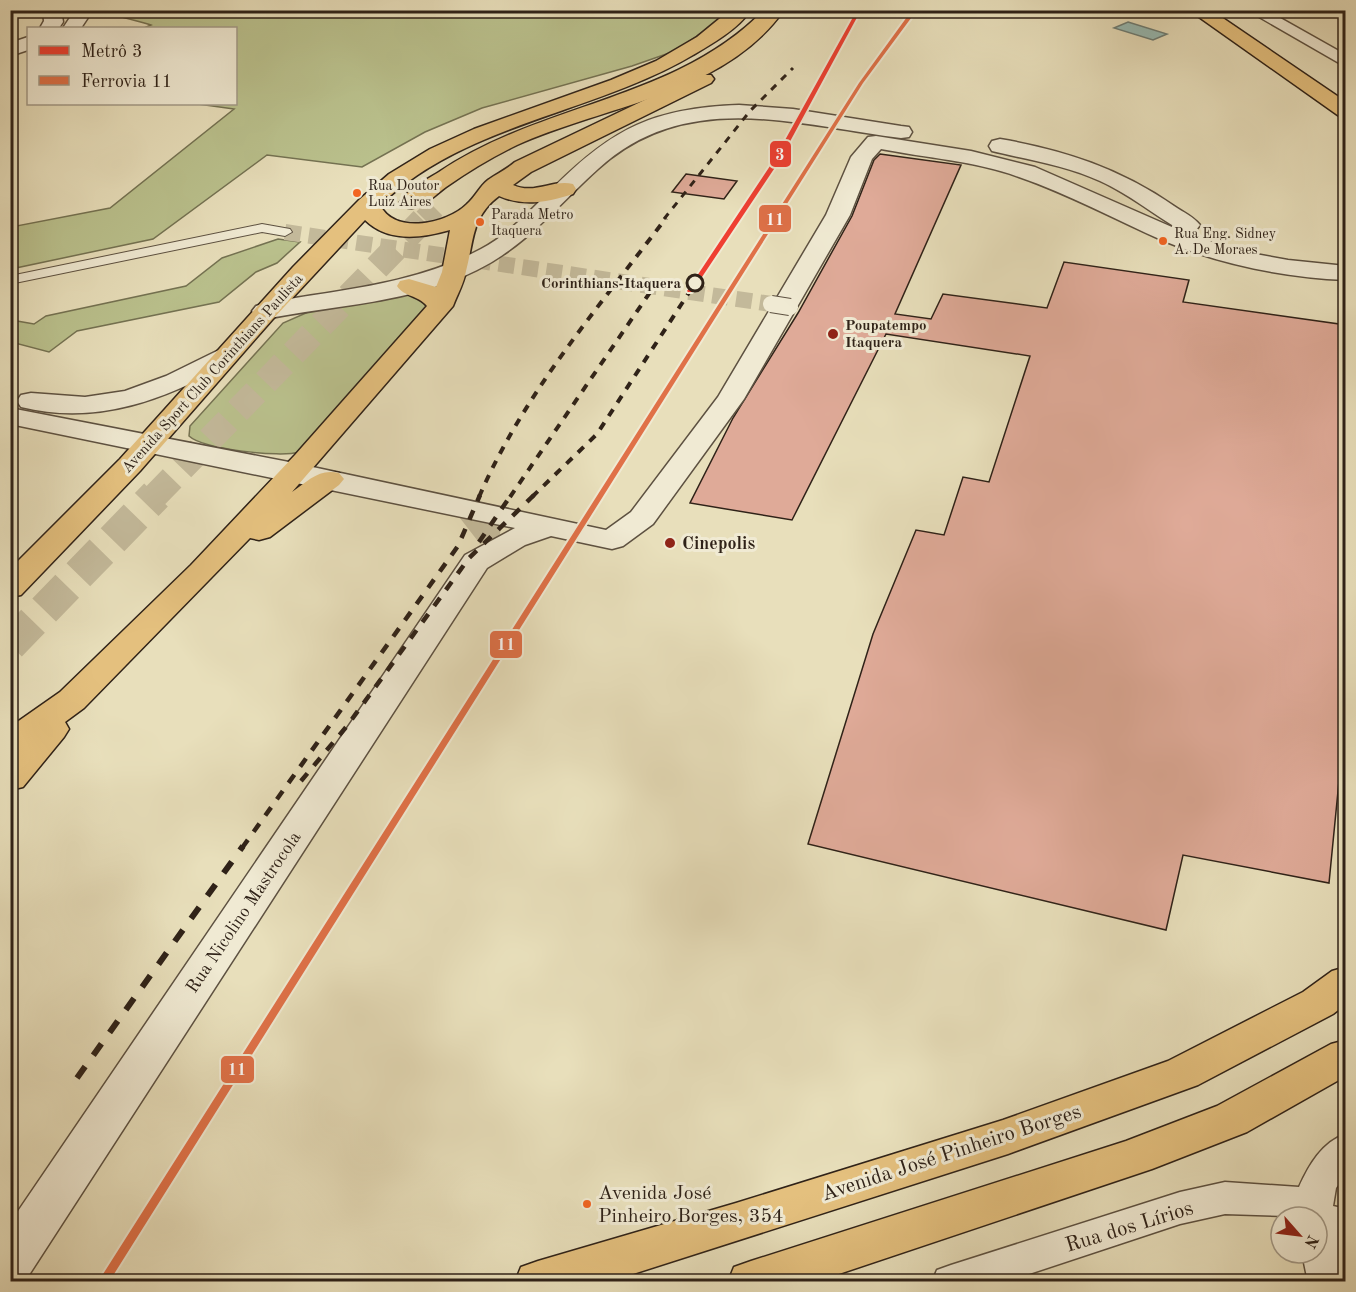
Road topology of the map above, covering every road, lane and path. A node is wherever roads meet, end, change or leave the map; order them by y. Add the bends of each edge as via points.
1 (52, 10) edge
2 (78, 10) edge
3 (742, 10) edge
4 (751, 10) edge
5 (776, 10) edge
6 (790, 10) edge
7 (1198, 10) edge
8 (1217, 10) edge
9 (1254, 10) edge
10 (50, 27) edge
11 (73, 27) edge
12 (707, 41) junction
13 (27, 43) edge
14 (10, 50) edge
15 (27, 53) edge
16 (1342, 59) edge
17 (10, 60) edge
18 (660, 67) junction
19 (704, 79) junction
20 (1346, 95) edge
21 (1346, 112) edge
22 (525, 134) junction
23 (1055, 156) junction
24 (1029, 172) junction
25 (1118, 181) junction
26 (496, 184) junction
27 (565, 189) junction
28 (1078, 192) junction
29 (411, 202) tunnel mouth
30 (368, 204) junction
31 (435, 208) tunnel mouth
32 (472, 211) junction
33 (285, 232) tunnel mouth
34 (1346, 262) edge
35 (454, 272) junction
36 (1346, 273) edge
37 (10, 280) edge
38 (409, 286) junction
39 (771, 304) tunnel mouth
40 (440, 306) junction
41 (790, 307) dead end
42 (265, 311) junction
43 (223, 356) junction
44 (10, 398) edge
45 (10, 416) edge
46 (150, 443) junction
47 (294, 472) junction
48 (329, 479) junction
49 (458, 506) junction
50 (552, 525) junction
51 (477, 561) junction
52 (201, 572) junction
53 (10, 588) edge
54 (72, 700) junction
55 (10, 744) edge
56 (10, 778) edge
57 (1346, 982) edge
58 (1346, 1056) edge
59 (1339, 1164) edge
60 (1315, 1205) edge
61 (1269, 1208) edge
62 (1329, 1221) edge
63 (1346, 1225) edge
64 (10, 1263) edge
65 (1324, 1265) edge
66 (809, 1273) edge
67 (538, 1281) edge
68 (751, 1281) edge
69 (951, 1281) edge
70 (1327, 1281) edge

1 - 10 street via 54,22
2 - 11 street via 80,16
3 - 12 main road, Avenida Sport Club Corinthians Paulista
4 - 12 main road
5 - 22 main road via 746,41 697,70
6 - 19 main road via 758,43
7 - 21 main road
8 - 20 main road
9 - 16 street
12 - 18 main road, Avenida Sport Club Corinthians Paulista
13 - 14 street
15 - 17 street
18 - 22 main road via 640,81
18 - 30 main road, Avenida Sport Club Corinthians Paulista via 464,142 398,179
19 - 26 main road
19 - 31 main road via 521,147 463,181
22 - 29 main road via 473,159
23 - 24 street via 1029,160
23 - 25 street
23 - 27 street via 786,116 723,111 643,128 615,144
24 - 28 street
24 - 50 street via 876,142 862,157 838,215 730,399 642,518 612,540
25 - 28 street via 1115,192
25 - 34 street via 1195,230 1227,243 1299,259
26 - 27 main road via 522,197
26 - 32 main road
27 - 35 street via 534,222 494,252
28 - 36 street via 1197,245 1290,268
30 - 32 main road via 376,221 406,230 443,226
30 - 42 main road, Avenida Sport Club Corinthians Paulista
32 - 35 main road via 460,233
33 - 37 street via 262,228
35 - 38 street
35 - 40 main road
38 - 40 main road via 430,293
38 - 42 street
39 - 41 street, bridge
40 - 47 main road
42 - 43 main road, Avenida Sport Club Corinthians Paulista
43 - 44 street via 163,389 126,402 72,405
43 - 46 main road, Avenida Sport Club Corinthians Paulista
45 - 46 street
46 - 47 street
46 - 53 main road, Avenida Sport Club Corinthians Paulista
47 - 48 street
47 - 52 main road
48 - 49 street
48 - 52 main road
49 - 50 street
49 - 51 street via 470,531
50 - 51 street, Rua Nicolino Mastrocola via 514,539
51 - 64 street, Rua Nicolino Mastrocola
52 - 54 main road
54 - 55 main road
54 - 56 main road
57 - 67 main road, Avenida José Pinheiro Borges via 1318,1003 1183,1073 1008,1136
58 - 66 main road via 1232,1119
59 - 60 street via 1314,1191
61 - 69 street, Rua dos Lírios via 1225,1198 1180,1208
62 - 63 street, Rua dos Lírios
65 - 70 street
66 - 68 main road

